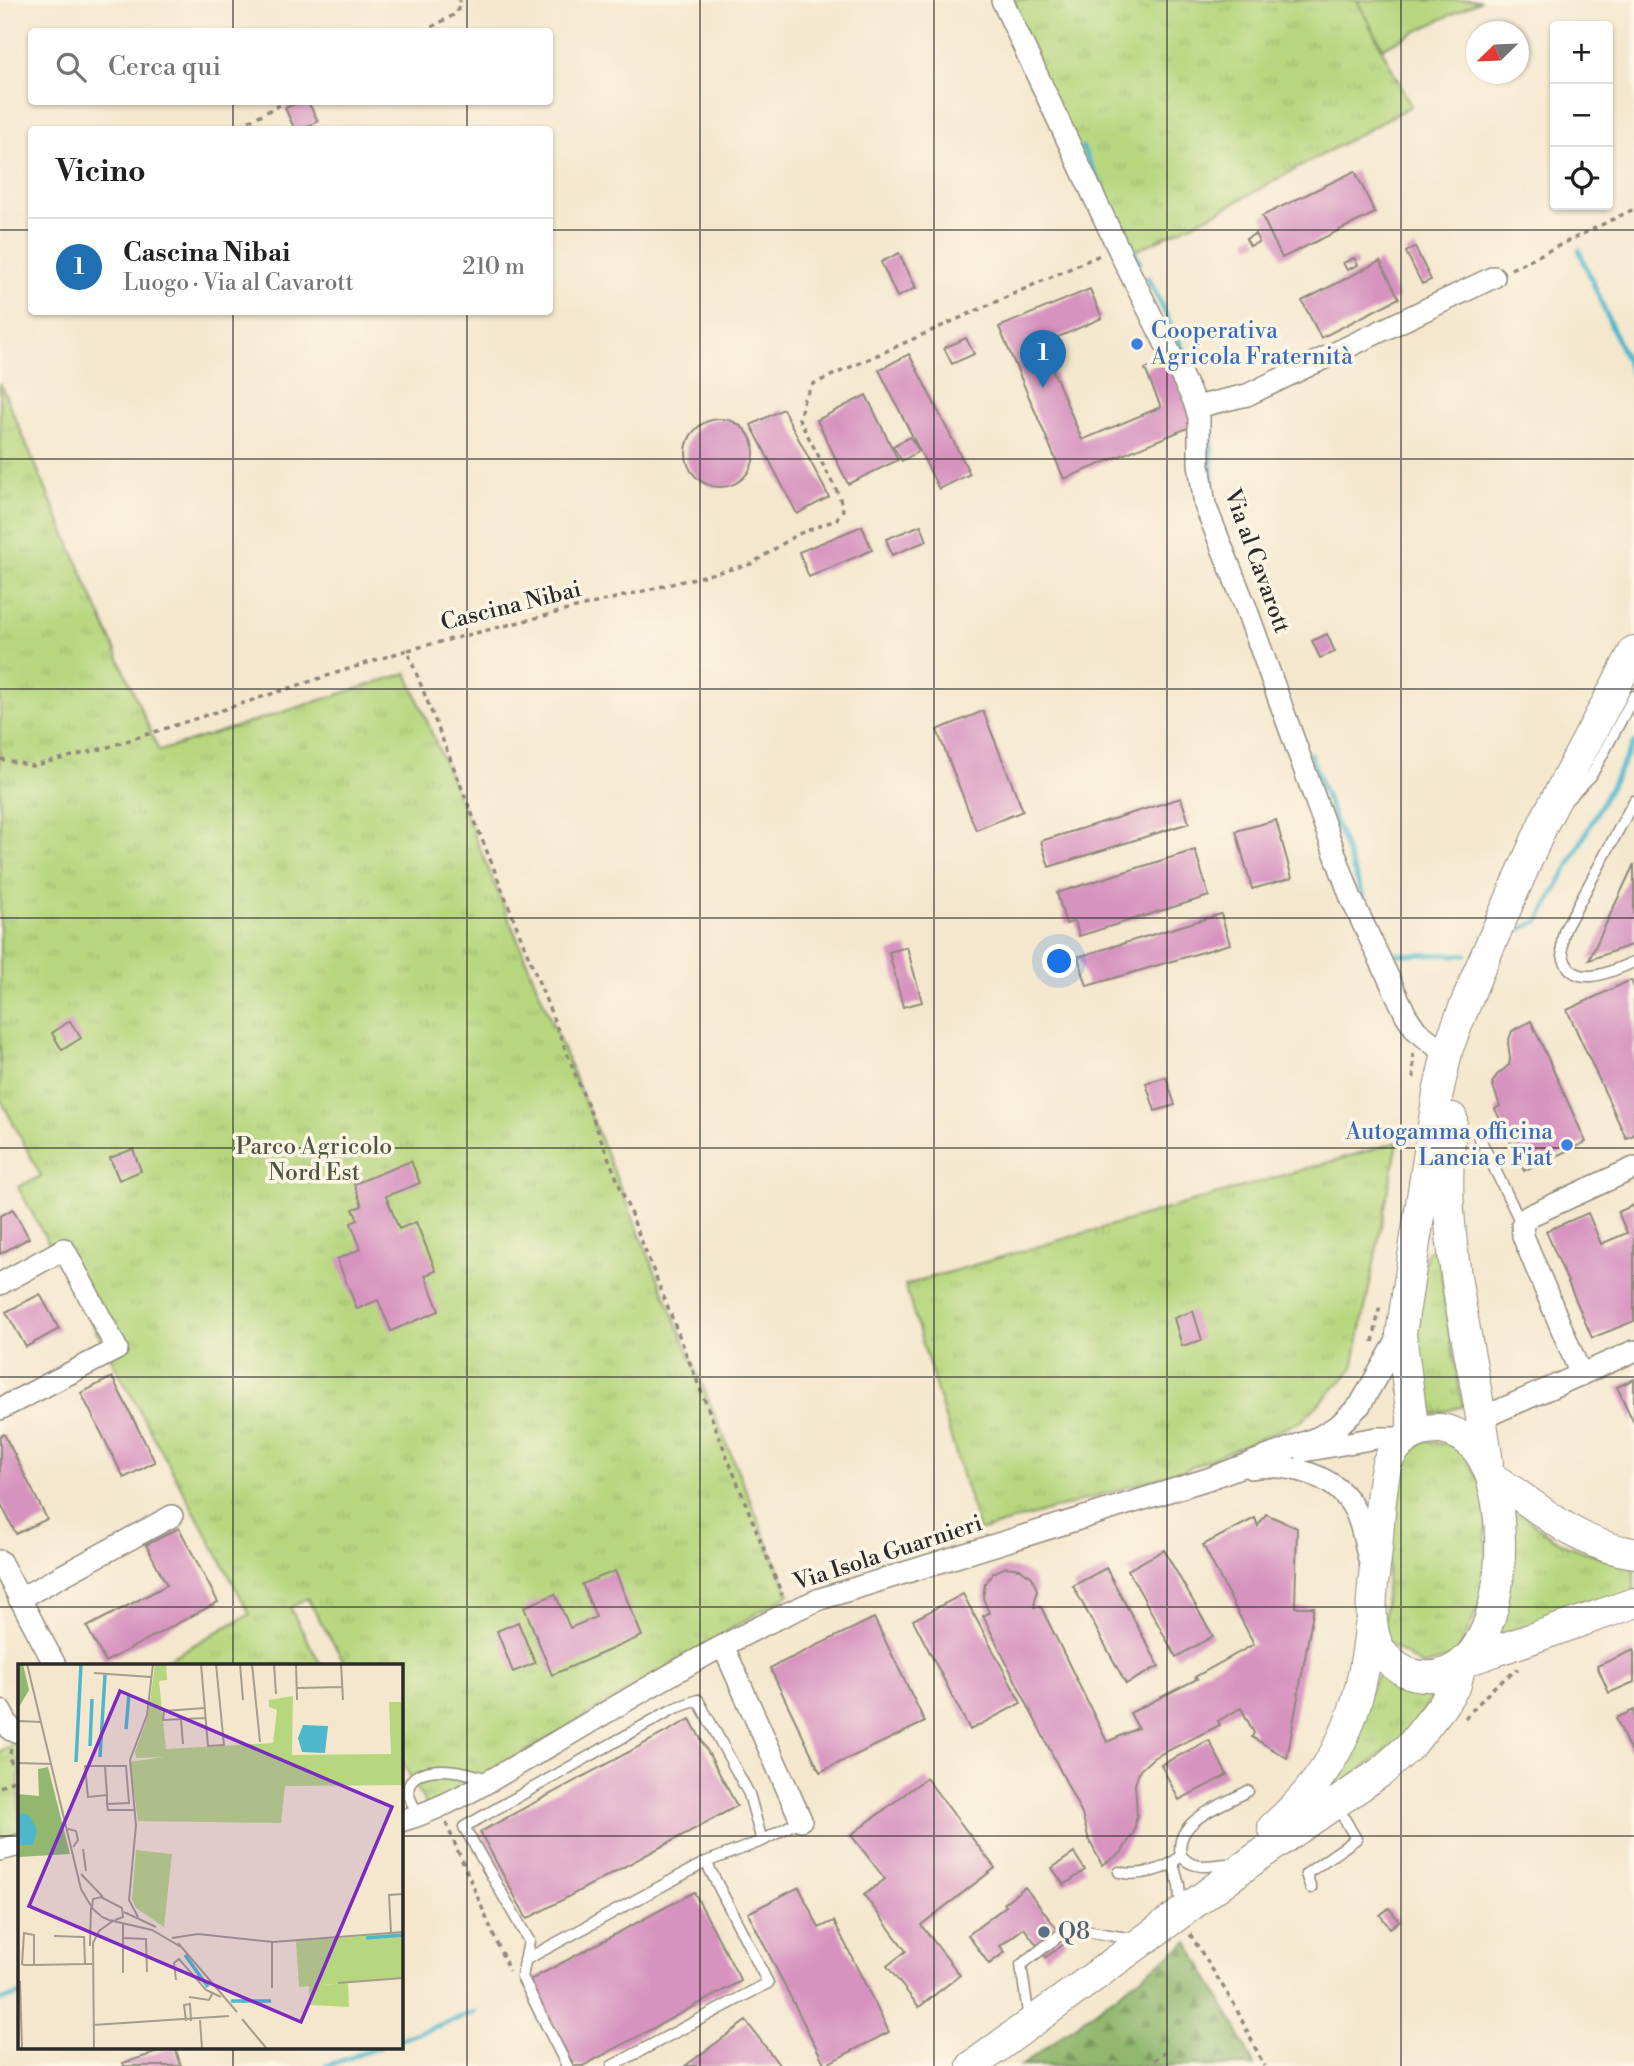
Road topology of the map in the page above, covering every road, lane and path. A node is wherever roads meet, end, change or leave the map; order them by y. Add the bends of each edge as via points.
1 (460, 0) edge
2 (1002, 0) edge
3 (430, 28) edge
4 (280, 105) edge
5 (239, 126) edge
6 (1634, 209) edge
7 (1118, 247) junction
8 (1494, 278) joint
9 (1196, 407) junction
10 (407, 650) junction
11 (1634, 651) edge
12 (1634, 696) edge
13 (0, 760) edge
14 (1634, 801) edge
15 (1544, 822) junction
16 (1634, 962) edge
17 (1476, 975) junction
18 (1416, 1030) junction
19 (1446, 1054) junction
20 (1415, 1093) dead end
21 (1478, 1135) dead end
22 (1634, 1168) edge
23 (1522, 1226) junction
24 (0, 1284) edge
25 (1380, 1302) dead end
26 (1401, 1334) junction
27 (1634, 1351) edge
28 (1371, 1354) dead end
29 (1581, 1375) junction
30 (0, 1409) edge
31 (1482, 1418) junction
32 (1407, 1437) junction
33 (1260, 1459) junction
34 (1490, 1476) junction
35 (1208, 1479) junction
36 (172, 1516) dead end
37 (1634, 1553) edge
38 (0, 1561) edge
39 (1373, 1596) junction
40 (19, 1599) junction
41 (1634, 1603) edge
42 (789, 1613) junction
43 (724, 1648) junction
44 (1463, 1663) junction
45 (54, 1664) edge
46 (0, 1710) edge
47 (17, 1732) edge
48 (18, 1775) edge
49 (18, 1778) edge
50 (491, 1779) junction
51 (0, 1787) edge
52 (1248, 1791) dead end
53 (1336, 1804) junction
54 (420, 1814) edge
55 (801, 1820) joint
56 (762, 1841) junction
57 (18, 1845) edge
58 (0, 1850) edge
59 (1177, 1859) junction
60 (706, 1862) junction
61 (1226, 1864) junction
62 (1119, 1872) dead end
63 (1311, 1888) dead end
64 (1179, 1907) junction
65 (1132, 1939) junction
66 (525, 1960) junction
67 (512, 1980) dead end
68 (1081, 1985) junction
69 (1029, 2023) junction
70 (1165, 2052) dead end
71 (567, 2066) edge
72 (612, 2066) edge
73 (972, 2066) edge
74 (1146, 2066) edge
75 (1264, 2066) edge

1 - 3 path via 457,13
2 - 7 street, Via al Cavarott
4 - 5 path
6 - 8 path
7 - 9 street, Via al Cavarott
7 - 10 path, Cascina Nibai via 813,384 799,419 839,495 843,510 836,520 798,534 751,564
8 - 9 street via 1247,396
9 - 18 street, Via al Cavarott via 1205,505 1351,898
10 - 13 path, Cascina Nibai via 105,748 32,766
10 - 42 path
11 - 15 main road
12 - 15 lane via 1591,776
14 - 16 lane via 1565,929 1560,948 1569,968 1583,975 1603,974
15 - 17 main road
17 - 19 main road
17 - 31 main road via 1458,1062 1448,1197 1456,1278
18 - 19 street, Via al Cavarott
18 - 20 path via 1412,1059
19 - 26 main road
21 - 23 lane
22 - 23 street via 1529,1216
23 - 29 street
24 - 30 street via 64,1249 117,1349
25 - 28 path
26 - 32 main road via 1412,1417
26 - 33 street, Via Isola Guarnieri via 1371,1389 1349,1417 1319,1437
27 - 29 street
29 - 31 street
31 - 34 main road
32 - 33 street, Via Isola Guarnieri via 1376,1438
32 - 34 main road via 1433,1429 1456,1433 1476,1448
32 - 39 main road via 1391,1454 1385,1470
33 - 35 street, Via Isola Guarnieri
34 - 37 main road via 1580,1537
34 - 44 main road via 1500,1531 1498,1581 1482,1637
35 - 39 street, Via Isola Guarnieri via 1269,1467 1308,1474 1338,1488 1358,1517
35 - 42 street, Via Isola Guarnieri via 849,1588
36 - 40 street
38 - 40 street
39 - 44 main road via 1376,1641 1399,1668 1428,1676
39 - 61 main road via 1360,1691 1327,1770 1296,1808
40 - 45 street
41 - 44 main road
42 - 43 street, Via Isola Guarnieri
43 - 50 street, Via Isola Guarnieri
43 - 55 street
44 - 53 main road via 1452,1692 1412,1744
46 - 47 street
47 - 48 path via 9,1758
49 - 51 path
50 - 54 street, Via Isola Guarnieri
50 - 54 lane via 453,1770 417,1775 407,1791
52 - 59 lane via 1191,1822
53 - 63 lane via 1356,1839 1306,1874
53 - 64 main road
54 - 67 path
55 - 56 lane
56 - 60 lane
56 - 66 lane via 749,1794 698,1700 673,1709 464,1827 528,1941
57 - 58 street
59 - 61 lane via 1200,1866
59 - 62 lane via 1141,1873
59 - 64 lane
60 - 66 lane
60 - 72 lane via 768,1983
61 - 64 main road
64 - 65 main road
64 - 68 main road
64 - 75 path
65 - 68 main road
65 - 69 lane via 1069,1928 1021,1965
66 - 71 lane via 522,1977
68 - 69 main road
69 - 73 main road
70 - 74 path

